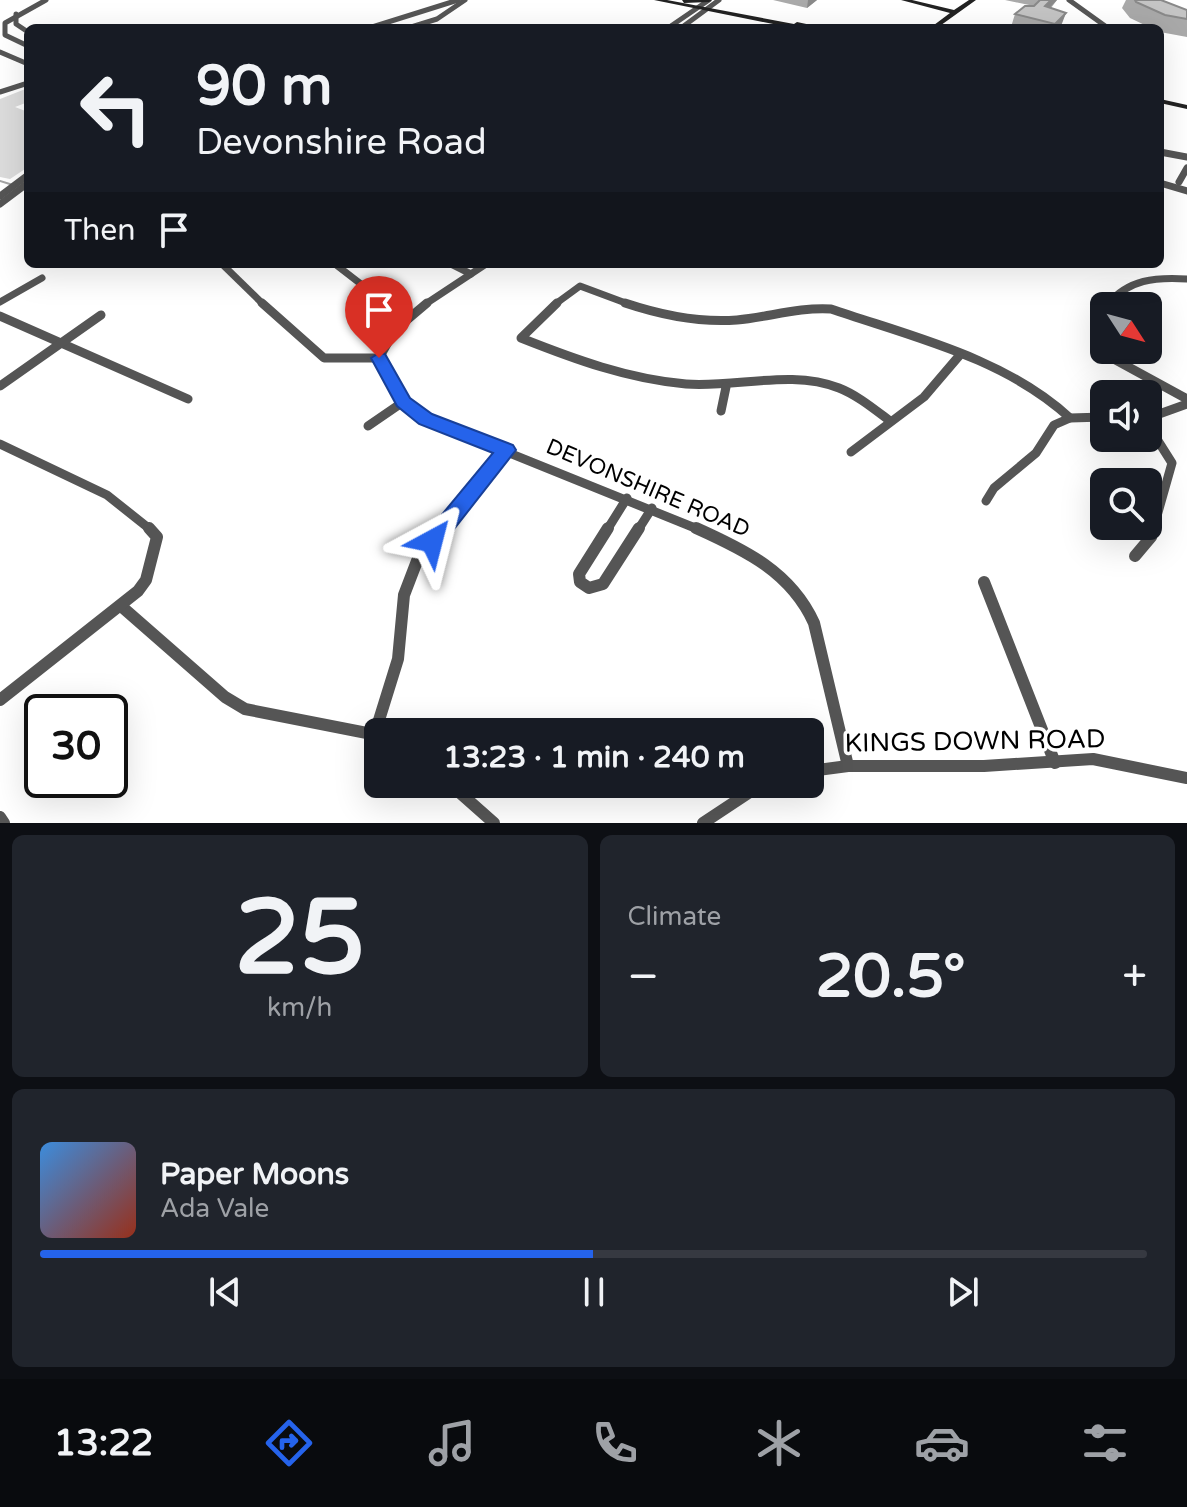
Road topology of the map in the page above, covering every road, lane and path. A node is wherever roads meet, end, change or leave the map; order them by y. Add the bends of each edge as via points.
1 (46, 0) edge
2 (462, 0) edge
3 (657, 0) edge
4 (719, 0) edge
5 (904, 0) edge
6 (960, 0) edge
7 (973, 0) edge
8 (1069, 0) edge
9 (1079, 0) edge
10 (676, 2) edge
11 (702, 7) edge
12 (949, 11) junction
13 (16, 14) junction
14 (682, 15) junction
15 (751, 16) junction
16 (382, 24) edge
17 (422, 24) edge
18 (672, 24) edge
19 (685, 24) edge
20 (781, 24) edge
21 (798, 24) edge
22 (927, 24) edge
23 (937, 24) edge
24 (1102, 24) edge
25 (1112, 24) edge
26 (24, 29) edge
27 (3, 36) edge
28 (24, 44) edge
29 (0, 52) edge
30 (24, 60) edge
31 (24, 84) edge
32 (0, 92) edge
33 (1164, 100) edge
34 (1187, 105) edge
35 (1164, 153) edge
36 (1187, 157) edge
37 (1186, 166) edge
38 (24, 178) edge
39 (1179, 182) dead end
40 (1164, 184) edge
41 (24, 186) edge
42 (1187, 191) edge
43 (0, 196) edge
44 (0, 204) edge
45 (226, 268) edge
46 (340, 268) edge
47 (459, 268) edge
48 (480, 268) edge
49 (471, 274) junction
50 (42, 278) dead end
51 (1187, 279) edge
52 (1117, 292) edge
53 (0, 302) edge
54 (101, 315) dead end
55 (0, 316) edge
56 (409, 318) junction
57 (61, 345) junction
58 (959, 356) junction
59 (379, 358) junction
60 (1122, 364) edge
61 (0, 386) edge
62 (726, 387) junction
63 (188, 399) dead end
64 (403, 402) junction
65 (1187, 402) edge
66 (721, 411) dead end
67 (1162, 415) edge
68 (1090, 417) edge
69 (1070, 418) junction
70 (890, 421) junction
71 (368, 426) dead end
72 (0, 444) edge
73 (1162, 447) edge
74 (506, 450) junction
75 (851, 452) dead end
76 (627, 498) junction
77 (986, 501) dead end
78 (652, 508) junction
79 (1135, 556) dead end
80 (984, 582) dead end
81 (121, 606) junction
82 (0, 700) edge
83 (381, 718) edge
84 (364, 732) edge
85 (1055, 763) junction
86 (848, 766) junction
87 (824, 769) edge
88 (1187, 778) edge
89 (466, 798) edge
90 (741, 798) edge
91 (0, 817) edge
92 (4, 823) edge
93 (494, 823) edge
94 (703, 823) edge

1 - 13 street
2 - 16 street
2 - 17 street
3 - 10 main road
4 - 11 street
4 - 15 main road via 724,9
5 - 12 main road
6 - 12 main road
7 - 12 main road
8 - 24 street
9 - 25 street
10 - 11 main road
10 - 11 main road
10 - 14 main road
11 - 14 street
11 - 15 main road
11 - 19 street
11 - 20 main road
12 - 22 main road
12 - 23 main road
13 - 26 street via 16,24
13 - 27 street via 5,23
14 - 18 street
15 - 21 main road
27 - 28 street
29 - 30 street
31 - 32 street
33 - 34 main road
35 - 36 street
37 - 39 street
38 - 43 street
40 - 42 street
41 - 44 street
45 - 59 street via 324,358
46 - 56 street
47 - 49 street
48 - 49 street
49 - 56 street
50 - 53 street
51 - 52 street via 1136,281
54 - 57 street
55 - 57 street
56 - 59 street via 384,341
57 - 61 street
57 - 63 street
58 - 62 street via 831,309 789,308 704,321 662,314 580,286 521,338 586,365 640,379
58 - 69 street via 1021,379 1054,399
58 - 70 street via 925,399
59 - 64 street, DEVONSHIRE ROAD
60 - 65 street
62 - 66 street
62 - 70 street via 829,384
64 - 71 street
64 - 74 street, DEVONSHIRE ROAD via 425,419
65 - 67 street
68 - 69 street
69 - 77 street via 1054,425 1036,453
70 - 75 street
72 - 81 street via 111,500 151,528 157,537 146,580
73 - 79 street via 1172,463 1151,537
74 - 76 street, DEVONSHIRE ROAD
74 - 83 street via 417,561 404,595 398,659
76 - 78 street, DEVONSHIRE ROAD
76 - 78 street via 579,574 589,588 603,584
78 - 86 street, DEVONSHIRE ROAD via 749,552 804,601
80 - 85 street
81 - 82 street
81 - 84 street via 245,709
85 - 86 street, KINGS DOWN ROAD
85 - 88 street, KINGS DOWN ROAD via 1093,759
86 - 87 street, KINGS DOWN ROAD
89 - 93 street
90 - 94 street
91 - 92 street

